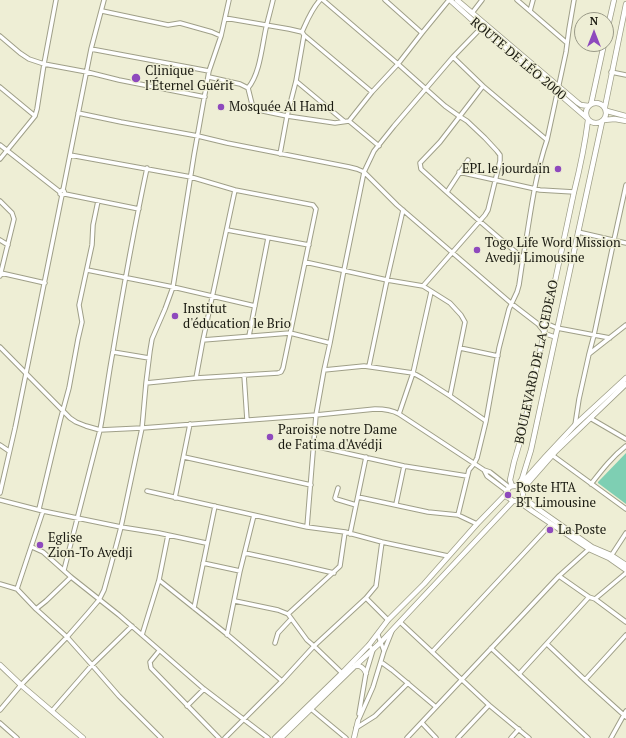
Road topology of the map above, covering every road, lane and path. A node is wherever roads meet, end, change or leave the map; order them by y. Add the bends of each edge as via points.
1 (56, 0) edge
2 (104, 0) edge
3 (229, 0) edge
4 (273, 0) edge
5 (320, 0) edge
6 (323, 0) edge
7 (385, 0) edge
8 (450, 0) edge
9 (457, 0) edge
10 (482, 0) edge
11 (517, 0) edge
12 (533, 0) edge
13 (574, 0) edge
14 (614, 0) edge
15 (626, 4) edge
16 (530, 11) junction
17 (102, 12) junction
18 (611, 12) edge
19 (472, 13) junction
20 (225, 18) junction
21 (266, 26) junction
22 (481, 28) junction
23 (422, 33) junction
24 (303, 34) junction
25 (0, 36) edge
26 (221, 36) junction
27 (567, 43) junction
28 (92, 49) junction
29 (602, 52) edge
30 (453, 57) junction
31 (44, 64) junction
32 (398, 64) junction
33 (210, 71) junction
34 (87, 72) junction
35 (611, 72) junction
36 (626, 75) edge
37 (209, 77) junction
38 (296, 81) junction
39 (483, 86) junction
40 (559, 86) junction
41 (0, 87) edge
42 (248, 88) junction
43 (427, 89) junction
44 (372, 92) junction
45 (557, 92) junction
46 (206, 97) junction
47 (590, 105) junction
48 (606, 109) junction
49 (78, 113) junction
50 (35, 116) junction
51 (286, 116) junction
52 (459, 116) junction
53 (626, 116) edge
54 (588, 119) junction
55 (344, 121) junction
56 (349, 121) junction
57 (603, 121) junction
58 (626, 121) edge
59 (198, 136) junction
60 (547, 140) junction
61 (0, 146) edge
62 (379, 146) junction
63 (7, 151) junction
64 (280, 154) junction
65 (70, 155) junction
66 (0, 159) edge
67 (468, 160) dead end
68 (147, 168) junction
69 (364, 172) junction
70 (459, 172) junction
71 (191, 177) junction
72 (495, 180) junction
73 (626, 185) edge
74 (535, 189) junction
75 (235, 190) junction
76 (447, 192) junction
77 (574, 192) junction
78 (62, 193) junction
79 (98, 200) junction
80 (0, 201) edge
81 (139, 209) junction
82 (403, 210) junction
83 (479, 222) junction
84 (227, 230) junction
85 (578, 232) junction
86 (268, 238) junction
87 (0, 240) edge
88 (614, 240) junction
89 (626, 243) edge
90 (8, 245) junction
91 (309, 245) junction
92 (453, 253) junction
93 (522, 258) junction
94 (305, 262) junction
95 (87, 270) junction
96 (344, 270) junction
97 (0, 274) edge
98 (126, 278) junction
99 (387, 280) junction
100 (44, 283) junction
101 (423, 286) junction
102 (173, 287) junction
103 (431, 292) junction
104 (212, 296) junction
105 (512, 304) junction
106 (255, 306) junction
107 (538, 324) junction
108 (546, 324) junction
109 (626, 325) edge
110 (557, 328) junction
111 (544, 332) junction
112 (290, 333) junction
113 (594, 335) junction
114 (249, 336) junction
115 (556, 337) junction
116 (610, 338) junction
117 (203, 340) junction
118 (330, 343) junction
119 (0, 347) edge
120 (460, 348) junction
121 (113, 352) junction
122 (589, 354) junction
123 (498, 356) junction
124 (149, 358) junction
125 (369, 366) junction
126 (324, 370) junction
127 (25, 372) junction
128 (413, 373) junction
129 (244, 375) junction
130 (196, 378) junction
131 (626, 378) edge
132 (146, 383) junction
133 (626, 384) edge
134 (450, 396) junction
135 (63, 411) junction
136 (399, 414) junction
137 (316, 416) junction
138 (590, 418) junction
139 (247, 420) junction
140 (486, 421) junction
141 (190, 424) junction
142 (575, 425) junction
143 (142, 428) junction
144 (100, 430) junction
145 (626, 439) edge
146 (0, 445) edge
147 (314, 446) junction
148 (626, 446) edge
149 (9, 451) junction
150 (552, 455) junction
151 (184, 457) junction
152 (366, 458) junction
153 (528, 461) junction
154 (474, 464) junction
155 (537, 465) junction
156 (404, 466) junction
157 (467, 476) junction
158 (590, 484) junction
159 (311, 485) junction
160 (338, 488) dead end
161 (520, 488) junction
162 (508, 489) junction
163 (147, 491) dead end
164 (0, 493) edge
165 (358, 497) junction
166 (522, 497) junction
167 (175, 498) junction
168 (0, 500) edge
169 (516, 501) junction
170 (356, 504) junction
171 (396, 504) junction
172 (215, 506) junction
173 (626, 509) edge
174 (41, 510) junction
175 (254, 515) junction
176 (458, 515) junction
177 (78, 518) junction
178 (477, 524) junction
179 (551, 524) junction
180 (121, 527) junction
181 (307, 527) junction
182 (345, 532) junction
183 (626, 533) edge
184 (350, 534) junction
185 (168, 535) junction
186 (382, 542) junction
187 (206, 543) junction
188 (32, 547) junction
189 (589, 549) junction
190 (245, 553) junction
191 (448, 556) junction
192 (610, 557) junction
193 (203, 563) junction
194 (626, 565) edge
195 (64, 570) junction
196 (240, 571) junction
197 (626, 572) edge
198 (334, 573) junction
199 (559, 576) junction
200 (71, 577) junction
201 (159, 580) junction
202 (0, 584) edge
203 (17, 589) junction
204 (589, 597) junction
205 (366, 598) junction
206 (595, 599) junction
207 (99, 600) junction
208 (235, 601) junction
209 (194, 608) junction
210 (36, 609) junction
211 (288, 614) junction
212 (291, 619) junction
213 (388, 620) junction
214 (400, 622) junction
215 (626, 622) edge
216 (132, 626) junction
217 (393, 629) junction
218 (227, 635) junction
219 (378, 635) junction
220 (626, 635) edge
221 (142, 636) junction
222 (67, 637) junction
223 (381, 642) junction
224 (275, 643) dead end
225 (547, 644) junction
226 (369, 645) junction
227 (314, 646) junction
228 (491, 648) junction
229 (372, 650) junction
230 (159, 651) junction
231 (384, 651) junction
232 (432, 652) junction
233 (381, 662) junction
234 (0, 665) edge
235 (92, 665) junction
236 (355, 666) junction
237 (342, 673) junction
238 (366, 673) junction
239 (519, 674) junction
240 (462, 679) junction
241 (585, 680) junction
242 (282, 682) junction
243 (408, 683) junction
244 (21, 685) junction
245 (204, 689) junction
246 (489, 705) junction
247 (187, 706) junction
248 (436, 707) junction
249 (311, 709) junction
250 (0, 710) edge
251 (52, 711) junction
252 (625, 714) edge
253 (243, 719) junction
254 (358, 721) junction
255 (0, 723) edge
256 (422, 723) junction
257 (356, 728) junction
258 (519, 729) junction
259 (17, 738) edge
260 (83, 738) edge
261 (161, 738) edge
262 (219, 738) edge
263 (225, 738) edge
264 (268, 738) edge
265 (275, 738) edge
266 (281, 738) edge
267 (346, 738) edge
268 (354, 738) edge
269 (407, 738) edge
270 (436, 738) edge
271 (458, 738) edge
272 (510, 738) edge
273 (529, 738) edge
274 (588, 738) edge
275 (611, 738) edge

1 - 31 street
2 - 17 street
3 - 20 street
4 - 21 street
5 - 24 street via 310,13
6 - 32 street
7 - 23 street
8 - 22 main road, ROUTE DE LÉO 2000
8 - 23 street
9 - 19 main road, ROUTE DE LÉO 2000
10 - 19 street
11 - 16 street
12 - 16 street
13 - 27 street
14 - 18 main road
15 - 35 main road
16 - 27 street
17 - 26 street via 168,25 180,23
17 - 28 street
19 - 40 main road, ROUTE DE LÉO 2000
20 - 21 street
20 - 26 street
21 - 24 street
21 - 42 street via 260,58
22 - 30 street
22 - 45 main road, ROUTE DE LÉO 2000
23 - 32 street
24 - 38 street
24 - 44 street
25 - 31 street via 29,59
26 - 33 street
27 - 40 street
28 - 33 street
28 - 34 street
29 - 47 main road
30 - 39 street
30 - 43 street
31 - 34 street
31 - 50 street
32 - 43 street
32 - 44 street
33 - 37 street
34 - 46 street
34 - 49 street
35 - 36 street
35 - 48 main road
37 - 42 street via 236,82
37 - 46 street
38 - 51 street
38 - 55 street
39 - 52 street
39 - 60 street
40 - 45 street
40 - 47 main road, ROUTE DE LÉO 2000 via 581,105
41 - 50 street
42 - 51 street via 252,104 258,110
43 - 52 street
43 - 62 street
44 - 56 street
45 - 54 main road, ROUTE DE LÉO 2000
45 - 60 street
46 - 59 street
47 - 48 main road via 598,103
47 - 54 main road via 586,112
48 - 53 main road
48 - 57 main road via 607,114
49 - 59 street
49 - 65 street
50 - 63 street
51 - 55 street via 335,123
51 - 64 street
52 - 72 street via 500,155
52 - 76 street via 420,163 421,169
54 - 57 main road via 596,124
54 - 77 main road, BOULEVARD DE LA CEDEAO
55 - 56 street
56 - 62 street
57 - 58 main road
57 - 85 main road, BOULEVARD DE LA CEDEAO
59 - 64 street
59 - 71 street
60 - 74 street
61 - 63 street
62 - 69 street
63 - 66 street
63 - 78 street
64 - 69 street
65 - 68 street
65 - 78 street
67 - 70 street
68 - 71 street
68 - 81 street
69 - 82 street
69 - 96 street
70 - 72 street
70 - 76 street
71 - 75 street
71 - 102 street
72 - 74 street
72 - 83 street via 488,210
73 - 88 street
74 - 77 street
74 - 93 street
75 - 84 street
75 - 91 street via 314,205 316,210
76 - 83 street
77 - 108 main road, BOULEVARD DE LA CEDEAO
78 - 79 street
78 - 100 street
79 - 81 street
79 - 95 street
80 - 90 street via 12,213 14,219
81 - 98 street
82 - 92 street
82 - 99 street
83 - 92 street
83 - 93 street
84 - 86 street
84 - 104 street
85 - 88 street
85 - 110 main road, BOULEVARD DE LA CEDEAO
86 - 91 street
86 - 106 street
87 - 90 street
88 - 89 street
88 - 113 street
90 - 97 street
91 - 94 street
92 - 101 street
92 - 105 street
93 - 105 street via 519,285
94 - 96 street
94 - 112 street
95 - 98 street
95 - 135 street via 79,305 82,322
96 - 99 street
96 - 118 street
97 - 100 street
98 - 102 street
98 - 121 street
99 - 101 street
99 - 125 street
100 - 127 street
101 - 103 street
102 - 104 street
102 - 124 street via 155,332
103 - 120 street via 450,303 464,319
103 - 128 street
104 - 106 street
104 - 117 street
105 - 107 street
105 - 123 street
106 - 114 street
107 - 108 street
107 - 111 street
108 - 110 street
108 - 111 main road, BOULEVARD DE LA CEDEAO
109 - 116 street
110 - 113 street
110 - 115 main road, BOULEVARD DE LA CEDEAO
111 - 115 street
111 - 162 main road, BOULEVARD DE LA CEDEAO
112 - 114 street
112 - 118 street
112 - 129 street via 281,372
113 - 116 street
113 - 122 street
114 - 117 street
115 - 153 main road, BOULEVARD DE LA CEDEAO
116 - 122 street
117 - 130 street
118 - 126 street
119 - 127 street
120 - 123 street
120 - 134 street
121 - 124 street
121 - 144 street
122 - 142 street
123 - 140 street
124 - 132 street
125 - 126 street
125 - 128 street
126 - 137 street
127 - 135 street
127 - 149 street
128 - 134 street
128 - 136 street
129 - 130 street
129 - 139 street
130 - 132 street
131 - 142 main road
132 - 143 street
133 - 138 main road
134 - 140 street
135 - 144 street via 76,422
135 - 174 street
136 - 137 street via 375,409
136 - 154 street
137 - 139 street
137 - 147 street
138 - 145 street
138 - 150 main road
139 - 141 street
140 - 154 street via 478,458
141 - 143 street
141 - 151 street
142 - 155 main road
143 - 144 street
143 - 180 street
144 - 177 street
146 - 149 street
147 - 152 street
147 - 159 street
148 - 158 street via 607,463
149 - 164 street
150 - 158 street
150 - 161 main road
151 - 159 street
151 - 167 street
152 - 156 street
152 - 165 street
153 - 155 main road via 530,465
153 - 161 main road, BOULEVARD DE LA CEDEAO
154 - 157 street
154 - 162 street
155 - 161 main road
156 - 157 street
156 - 171 street
157 - 176 street
158 - 173 street
159 - 181 street
160 - 170 street via 336,499
161 - 162 main road
161 - 166 main road
162 - 169 main road via 507,497
162 - 178 main road
163 - 167 street
165 - 170 street
165 - 171 street
166 - 169 main road
166 - 192 main road
167 - 172 street
168 - 174 street
169 - 179 main road
169 - 214 main road
170 - 184 street
171 - 176 street via 428,512
172 - 175 street
172 - 187 street
174 - 177 street
174 - 188 street
175 - 181 street
175 - 190 street
176 - 178 street
177 - 180 street
177 - 195 street
178 - 191 main road
179 - 189 main road
179 - 232 street
180 - 185 street
180 - 207 street
181 - 182 street
182 - 184 street
182 - 198 street via 340,566
183 - 192 street
184 - 186 street
185 - 187 street
185 - 201 street
186 - 191 street
186 - 205 street via 376,586
187 - 193 street
188 - 195 street via 43,552
188 - 203 street
189 - 192 main road
189 - 199 street
190 - 196 street
190 - 198 street
191 - 213 main road
192 - 194 main road
192 - 197 main road
193 - 196 street
193 - 209 street
195 - 200 street
196 - 208 street
197 - 206 street
198 - 211 street
199 - 204 street
199 - 228 street
200 - 207 street
200 - 210 street
201 - 209 street
201 - 221 street
202 - 203 street
203 - 210 street
204 - 206 street
204 - 225 street
205 - 213 street
205 - 227 street
206 - 215 street
207 - 216 street
207 - 222 street
208 - 211 street
208 - 218 street
209 - 218 street
210 - 222 street
211 - 212 street
212 - 224 street via 278,633
212 - 227 street
213 - 219 main road
214 - 217 main road
214 - 232 street
216 - 221 street
216 - 235 street
217 - 223 main road
217 - 231 street
218 - 242 street
219 - 223 street
219 - 226 main road
220 - 241 street
221 - 230 street
222 - 235 street
222 - 244 street
223 - 229 main road
223 - 231 street
225 - 239 street
225 - 241 street
226 - 229 street
226 - 237 main road
227 - 237 street
227 - 242 street
228 - 239 street
228 - 240 street
229 - 236 main road
229 - 238 street
230 - 245 street
230 - 247 street via 150,662 151,668
231 - 233 street
232 - 240 street
233 - 243 street
233 - 254 street
234 - 244 main road
235 - 251 street
235 - 261 street via 118,696
236 - 238 main road
236 - 249 main road
237 - 265 main road
238 - 254 street
239 - 274 street
240 - 246 street
240 - 248 street
241 - 252 street
242 - 253 street
243 - 248 street
243 - 257 street via 375,716
244 - 250 street
244 - 251 main road
245 - 247 street
245 - 253 street
246 - 258 street
246 - 271 street
247 - 262 street
248 - 256 street
249 - 266 main road
249 - 267 street
251 - 260 main road
252 - 275 street
253 - 263 street
253 - 264 street
254 - 257 main road
255 - 259 street
256 - 269 street
256 - 270 street
257 - 268 main road
258 - 272 street
258 - 273 street

